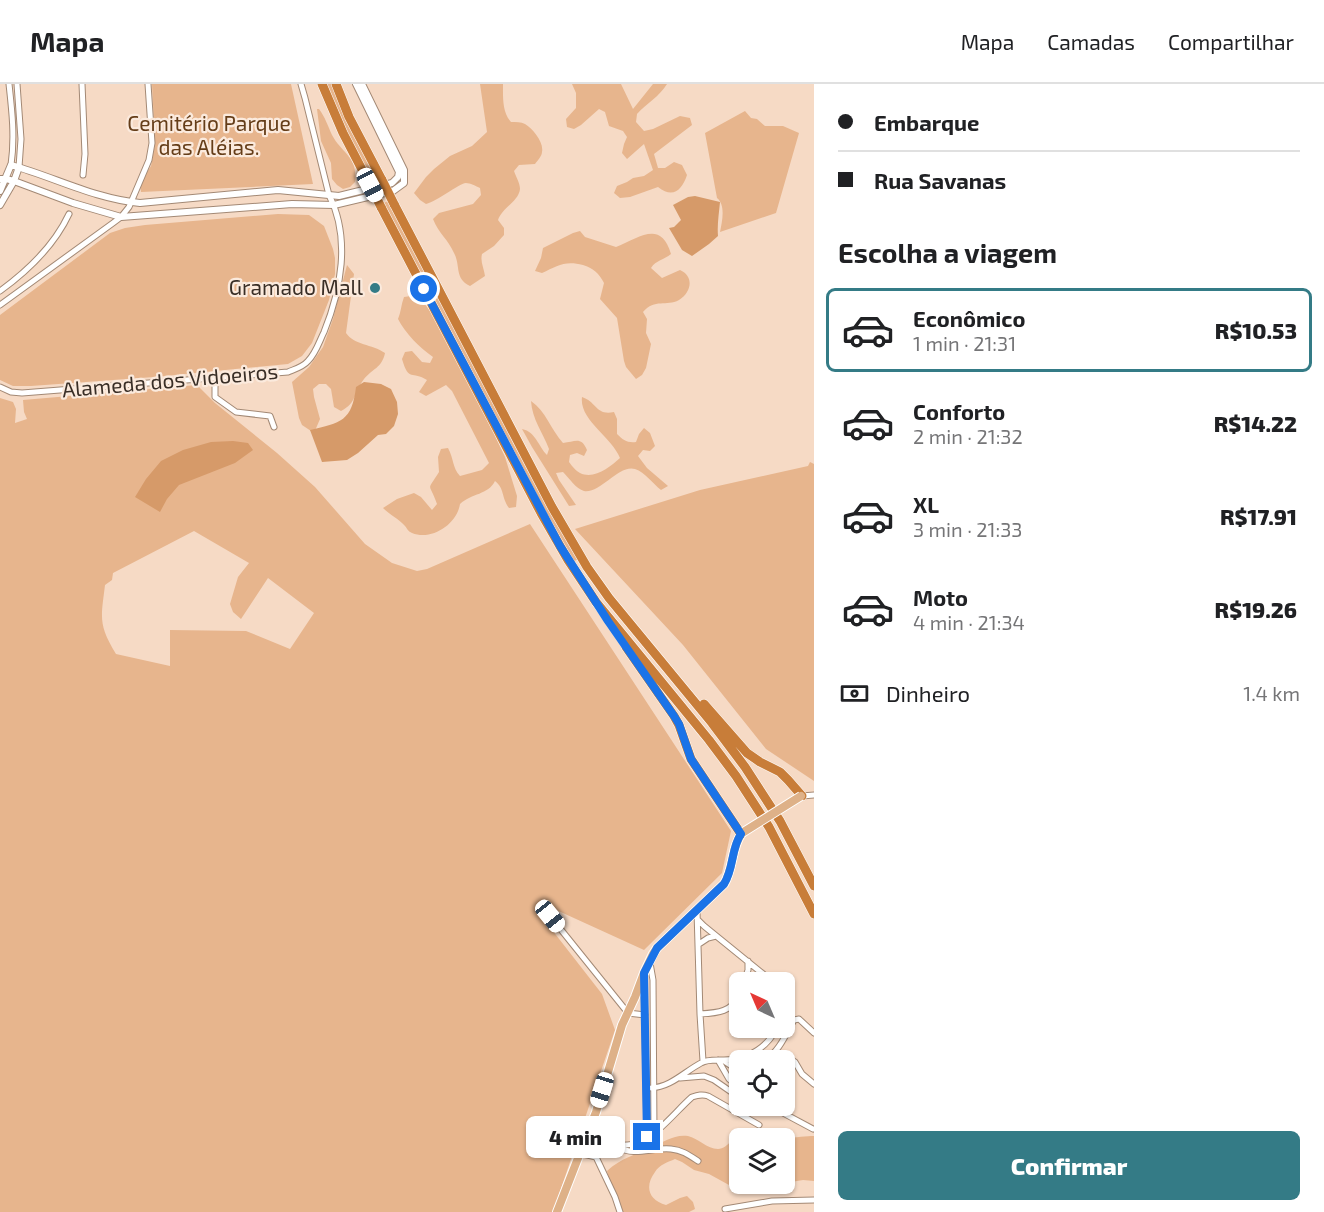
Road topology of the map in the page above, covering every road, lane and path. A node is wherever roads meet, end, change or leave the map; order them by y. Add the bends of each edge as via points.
1 (9, 84) edge
2 (17, 84) edge
3 (82, 84) edge
4 (148, 84) edge
5 (301, 84) edge
6 (322, 84) edge
7 (336, 84) edge
8 (356, 84) edge
9 (362, 84) edge
10 (376, 120) junction
11 (392, 150) junction
12 (11, 165) junction
13 (19, 167) junction
14 (83, 175) dead end
15 (398, 177) junction
16 (3, 179) edge
17 (14, 181) junction
18 (404, 183) junction
19 (78, 189) junction
20 (0, 191) edge
21 (250, 193) junction
22 (329, 195) junction
23 (73, 202) junction
24 (130, 202) junction
25 (0, 204) edge
26 (334, 205) junction
27 (251, 207) junction
28 (69, 214) dead end
29 (121, 217) junction
30 (0, 291) edge
31 (0, 305) edge
32 (214, 378) junction
33 (0, 387) edge
34 (274, 427) dead end
35 (596, 602) junction
36 (646, 643) junction
37 (814, 795) edge
38 (801, 796) junction
39 (741, 833) junction
40 (814, 886) edge
41 (814, 914) edge
42 (698, 915) junction
43 (550, 916) dead end
44 (716, 936) junction
45 (699, 944) junction
46 (748, 961) junction
47 (650, 962) junction
48 (747, 972) edge
49 (762, 972) edge
50 (644, 973) junction
51 (729, 1008) edge
52 (628, 1013) junction
53 (700, 1014) junction
54 (644, 1015) junction
55 (653, 1015) junction
56 (814, 1033) edge
57 (772, 1038) edge
58 (777, 1050) edge
59 (720, 1060) junction
60 (703, 1061) junction
61 (795, 1062) edge
62 (729, 1065) edge
63 (678, 1078) junction
64 (729, 1079) edge
65 (814, 1084) edge
66 (646, 1088) junction
67 (654, 1088) junction
68 (729, 1090) edge
69 (789, 1116) edge
70 (759, 1125) dead end
71 (813, 1129) edge
72 (654, 1132) junction
73 (647, 1137) junction
74 (586, 1138) junction
75 (616, 1146) junction
76 (603, 1149) junction
77 (579, 1156) junction
78 (596, 1157) junction
79 (698, 1161) dead end
80 (814, 1200) edge
81 (725, 1209) dead end
82 (557, 1212) edge
83 (620, 1212) edge

1 - 12 street
2 - 13 street
3 - 14 street
4 - 24 street via 152,143 149,160
5 - 22 street, Alameda dos Vidoeiros
6 - 35 highway, bridge via 343,133 541,513
7 - 36 highway, bridge via 349,117 552,507 609,598
8 - 10 street
9 - 10 street
10 - 11 street
11 - 15 street
11 - 18 street via 404,170
12 - 13 street
12 - 16 street
13 - 17 street
13 - 19 street
15 - 18 street
15 - 22 street via 392,183 350,195
16 - 17 street
16 - 20 street
17 - 23 street
17 - 25 street
18 - 26 street via 393,191
19 - 23 street
19 - 24 street
21 - 22 street via 278,190
21 - 24 street
21 - 27 street
22 - 26 street, Alameda dos Vidoeiros
23 - 29 street
24 - 29 street
26 - 27 street
26 - 32 street, Alameda dos Vidoeiros via 341,269 333,309 309,361 288,372
27 - 29 street
28 - 30 street via 31,267
29 - 31 street
32 - 33 street, Alameda dos Vidoeiros via 22,393
32 - 34 street via 215,397 234,412 270,416
35 - 39 highway via 674,716 691,759
35 - 41 highway via 736,776 769,827
36 - 38 highway via 747,753 780,772
36 - 40 highway via 745,767 780,821
37 - 38 street
38 - 39 main road, bridge
39 - 42 main road via 729,876
42 - 44 street
42 - 45 street
42 - 47 main road via 657,948
43 - 52 street
44 - 45 street
44 - 46 street
45 - 53 street
46 - 48 street
46 - 49 street
47 - 50 main road
47 - 55 street
50 - 52 main road
50 - 54 street
51 - 53 street
52 - 54 street
52 - 74 main road
53 - 60 street
54 - 55 street
54 - 66 street
55 - 67 street
56 - 58 street via 796,1018
57 - 59 street via 746,1056
59 - 60 street
59 - 62 street
59 - 64 street
60 - 63 street
61 - 65 street
63 - 67 street
63 - 68 street via 704,1076
66 - 67 street
66 - 73 street
67 - 72 street
69 - 71 street
70 - 72 street via 703,1094 692,1097
72 - 73 street
73 - 75 street
74 - 76 street
74 - 77 main road
75 - 76 street
75 - 79 street via 640,1152 672,1149
76 - 78 street
77 - 78 street
77 - 82 main road
78 - 83 street
80 - 81 street via 772,1201

